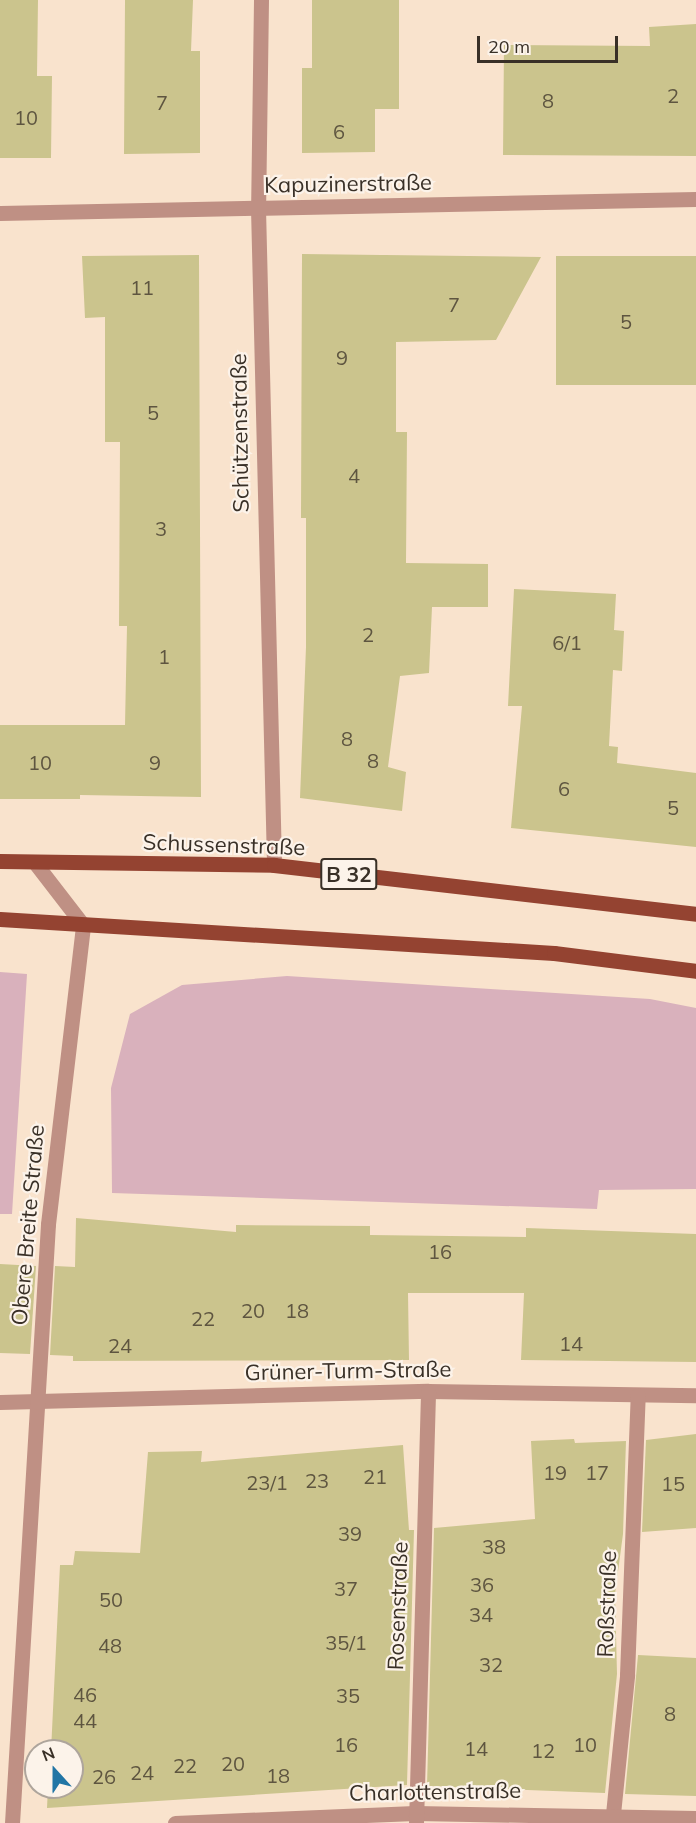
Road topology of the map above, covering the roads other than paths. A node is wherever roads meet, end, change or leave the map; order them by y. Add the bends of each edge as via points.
1 (261, 0) edge
2 (696, 198) edge
3 (258, 208) junction
4 (0, 213) edge
5 (0, 861) edge
6 (34, 863) junction
7 (274, 866) junction
8 (696, 914) edge
9 (0, 918) edge
10 (83, 925) junction
11 (696, 971) edge
12 (428, 1391) junction
13 (638, 1395) junction
14 (696, 1395) edge
15 (37, 1401) junction
16 (0, 1402) edge
17 (613, 1814) junction
18 (416, 1818) edge
19 (696, 1818) edge
20 (671, 1820) edge
21 (12, 1823) edge
22 (175, 1823) edge

1 - 3 street, Schützenstraße
2 - 3 street, Kapuzinerstraße
3 - 4 street, Kapuzinerstraße
3 - 7 street, Schützenstraße
5 - 6 main road, Schussenstraße / B 32
6 - 7 main road, Schussenstraße / B 32
6 - 10 street
7 - 8 main road, Schussenstraße / B 32
9 - 10 main road
10 - 11 main road via 554,953
10 - 15 street, Obere Breite Straße via 52,1179
12 - 13 street, Grüner-Turm-Straße
12 - 15 street, Grüner-Turm-Straße
12 - 18 street, Rosenstraße
13 - 14 street, Grüner-Turm-Straße
13 - 17 street, Roßstraße via 627,1675
15 - 16 street, Grüner-Turm-Straße
15 - 21 street, Obere Breite Straße
17 - 18 street, Charlottenstraße
17 - 20 street, Charlottenstraße
18 - 22 street, Charlottenstraße
19 - 20 street, Charlottenstraße

